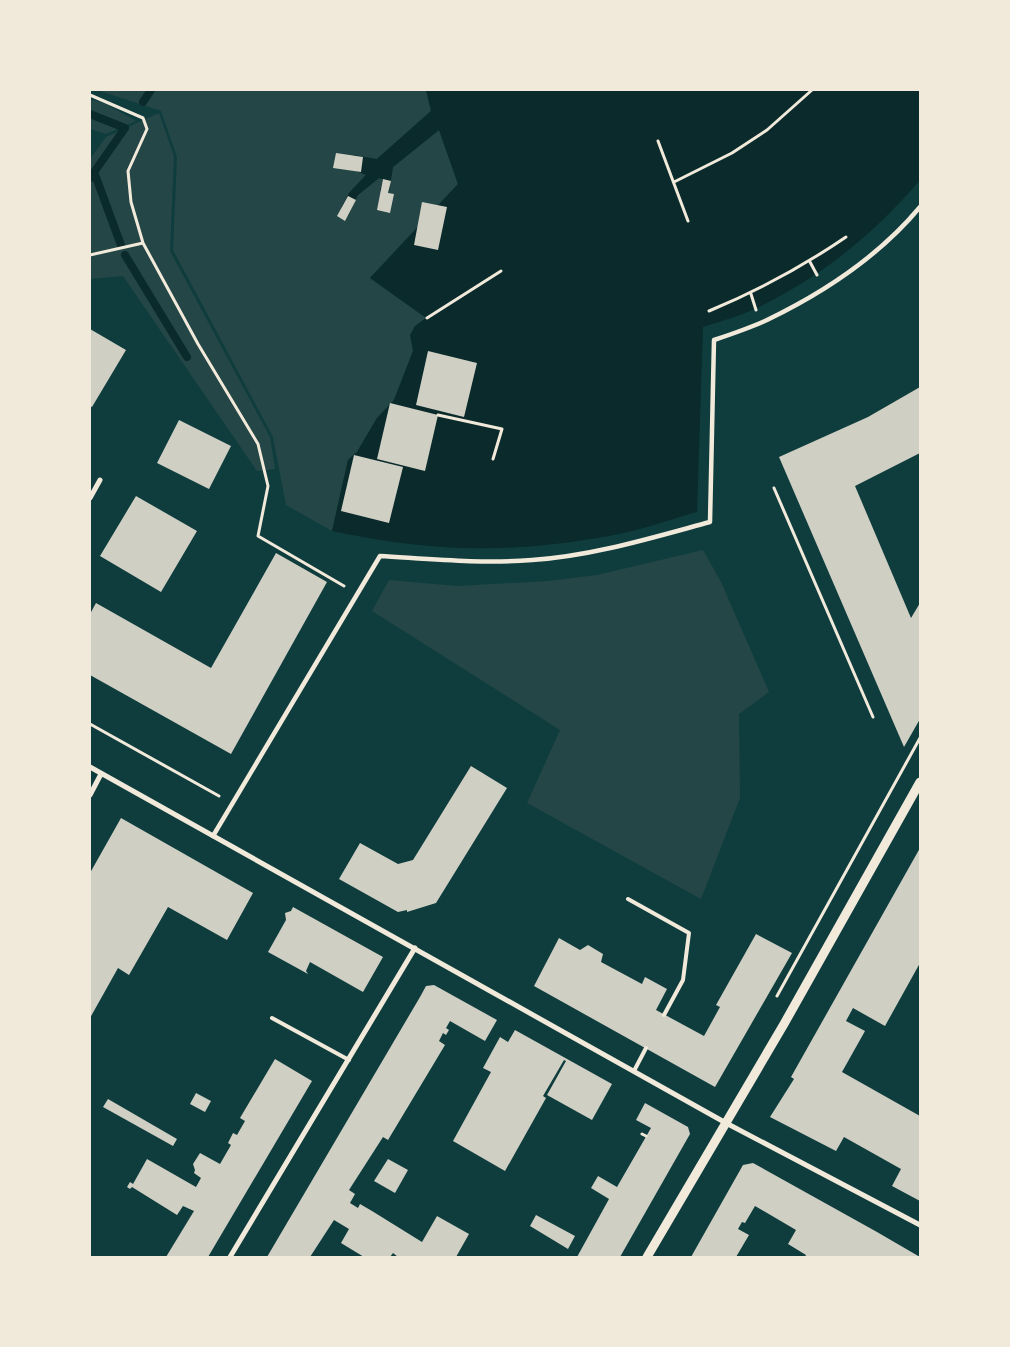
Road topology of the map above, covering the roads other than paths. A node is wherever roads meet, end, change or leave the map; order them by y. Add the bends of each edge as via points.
1 (920, 207) edge
2 (100, 480) dead end
3 (90, 498) edge
4 (90, 768) edge
5 (102, 774) junction
6 (920, 782) edge
7 (90, 795) edge
8 (213, 836) junction
9 (628, 899) dead end
10 (416, 948) junction
11 (664, 1015) dead end
12 (272, 1018) dead end
13 (646, 1048) dead end
14 (349, 1060) junction
15 (634, 1071) junction
16 (726, 1123) junction
17 (920, 1225) edge
18 (230, 1257) edge
19 (647, 1257) edge

1 - 8 street via 876,250 826,287 766,321 714,340 710,522 617,547 534,560 474,563 380,556
2 - 3 street
4 - 5 street
5 - 7 street
5 - 8 street
6 - 16 street
8 - 10 street
9 - 11 lane via 689,933 683,980
10 - 14 street
10 - 15 street
12 - 14 lane
13 - 15 lane
14 - 18 street
15 - 16 street
16 - 17 street
16 - 19 street

